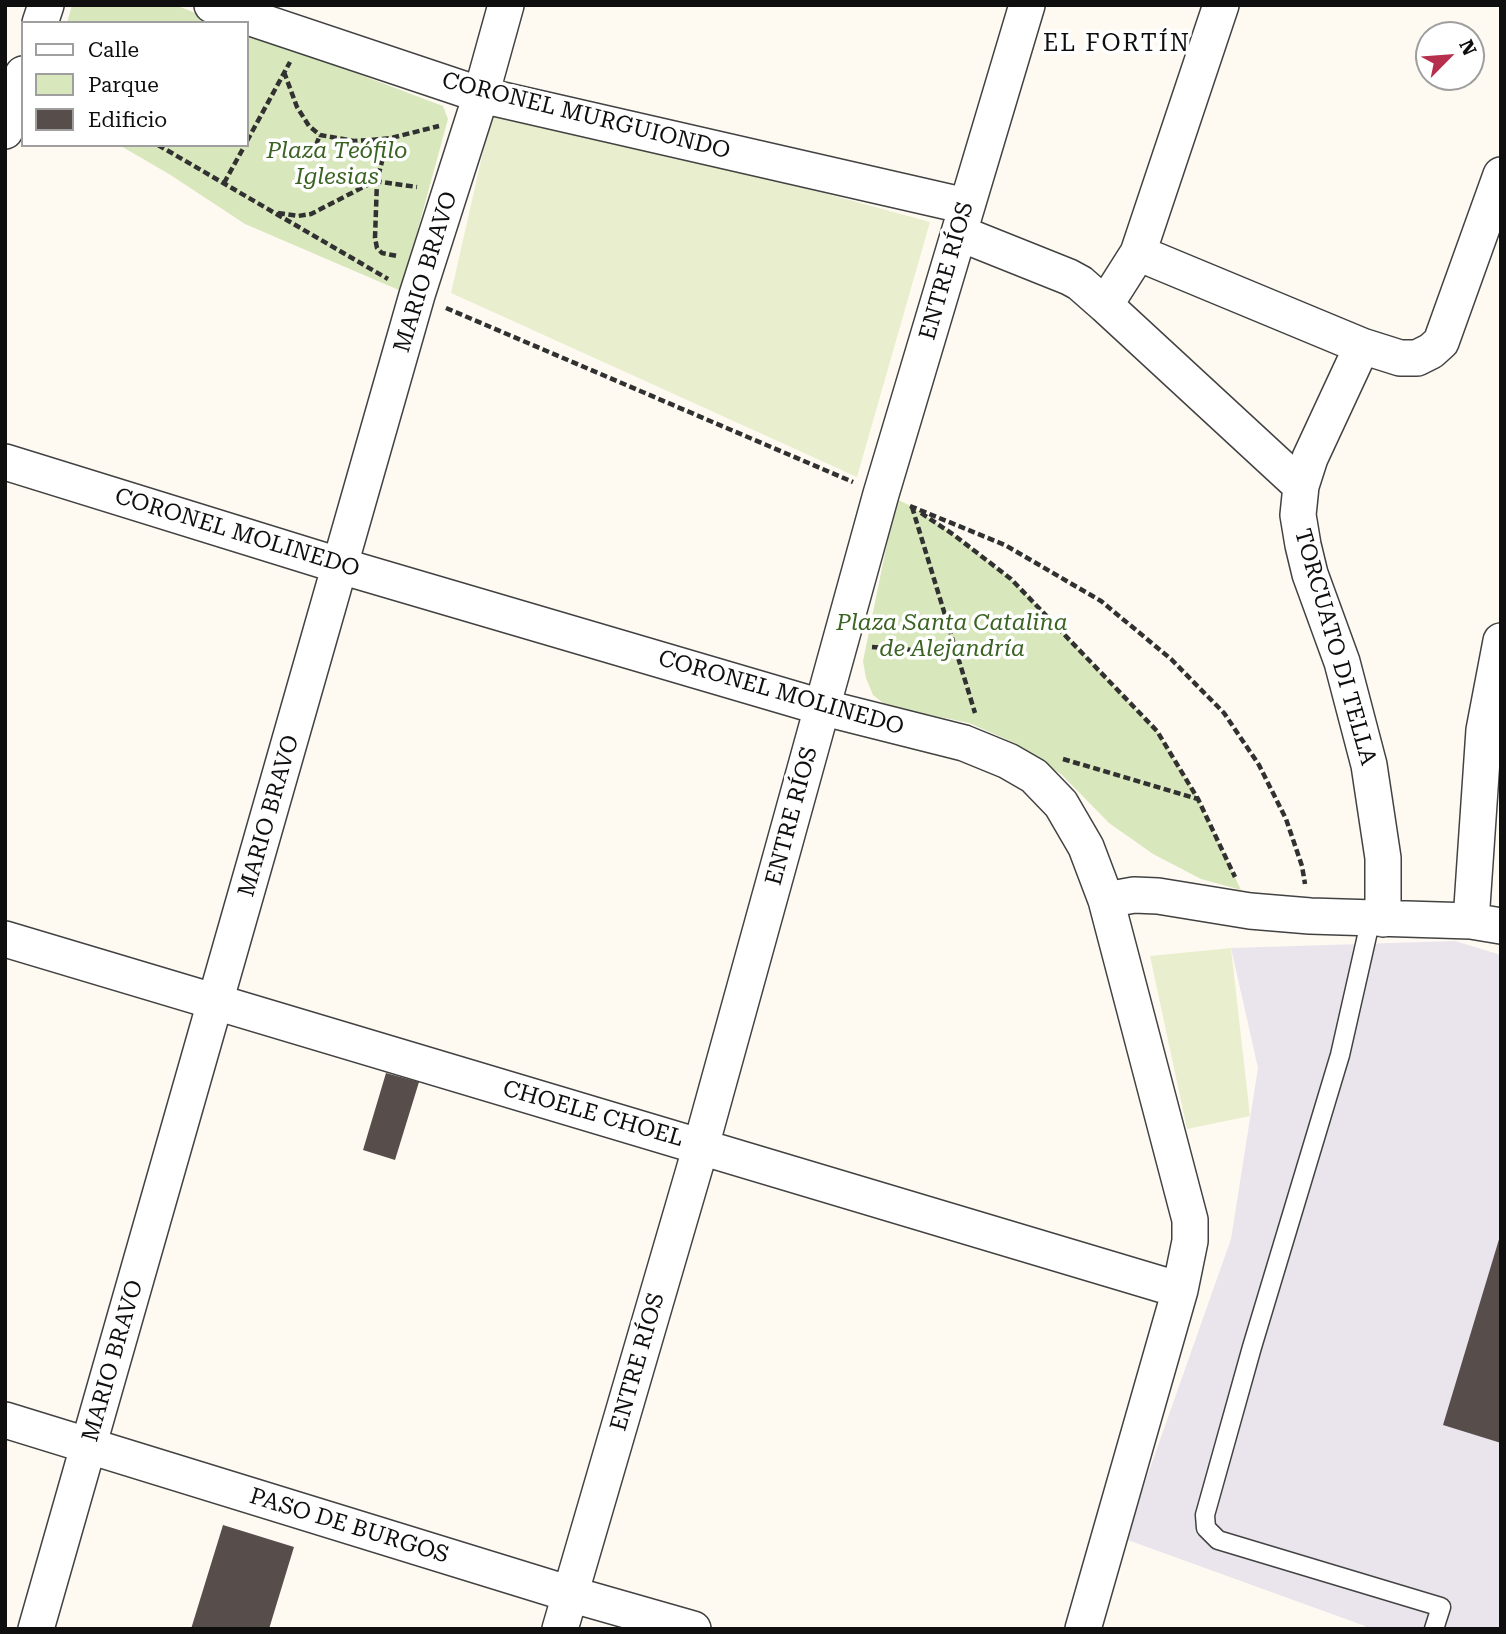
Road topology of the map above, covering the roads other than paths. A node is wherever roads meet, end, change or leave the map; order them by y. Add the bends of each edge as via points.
1 (212, 5) edge
2 (506, 5) edge
3 (1027, 5) edge
4 (1221, 5) edge
5 (21, 80) edge
6 (477, 106) junction
7 (5, 131) edge
8 (1501, 175) edge
9 (962, 220) junction
10 (1138, 253) junction
11 (1105, 305) junction
12 (1362, 346) junction
13 (5, 462) edge
14 (1301, 486) junction
15 (341, 566) junction
16 (1501, 641) edge
17 (821, 707) junction
18 (1106, 900) junction
19 (1377, 918) junction
20 (1486, 924) edge
21 (5, 939) edge
22 (216, 1002) junction
23 (701, 1146) junction
24 (1180, 1290) junction
25 (5, 1420) edge
26 (88, 1446) junction
27 (570, 1594) junction
28 (36, 1629) edge
29 (560, 1629) edge
30 (693, 1629) edge
31 (1083, 1629) edge
32 (1434, 1629) edge

1 - 6 street, CORONEL MURGUIONDO
2 - 6 street, MARIO BRAVO
3 - 9 street, ENTRE RÍOS
4 - 10 street
5 - 7 street
6 - 9 street, CORONEL MURGUIONDO
6 - 15 street, MARIO BRAVO via 417,295
8 - 12 street via 1441,342 1417,358 1400,358
9 - 11 street, CORONEL MURGUIONDO via 1080,283
9 - 17 street, ENTRE RÍOS via 896,500 839,645
10 - 11 street
10 - 12 street
11 - 14 street, CORONEL MURGUIONDO
12 - 14 street, TORCUATO DI TELLA
13 - 15 street, CORONEL MOLINEDO
14 - 19 street, TORCUATO DI TELLA via 1298,515 1310,574 1346,672 1369,765 1383,859
15 - 17 street, CORONEL MOLINEDO
15 - 22 street, MARIO BRAVO
16 - 20 street via 1484,730
17 - 18 street, CORONEL MOLINEDO via 984,749 1034,776 1061,804 1086,846
17 - 23 street, ENTRE RÍOS
18 - 19 street via 1158,896 1250,911
18 - 24 street, CORONEL MOLINEDO via 1189,1220 1190,1241
19 - 20 street
19 - 32 lane via 1252,1347 1205,1515 1206,1528 1218,1540 1441,1606
21 - 22 street, CHOELE CHOEL
22 - 23 street, CHOELE CHOEL
22 - 26 street, MARIO BRAVO
23 - 24 street, CHOELE CHOEL
23 - 27 street, ENTRE RÍOS
24 - 31 street, CORONEL MOLINEDO
25 - 26 street, PASO DE BURGOS
26 - 27 street, PASO DE BURGOS
26 - 28 street, MARIO BRAVO
27 - 29 street, ENTRE RÍOS
27 - 30 street, PASO DE BURGOS

